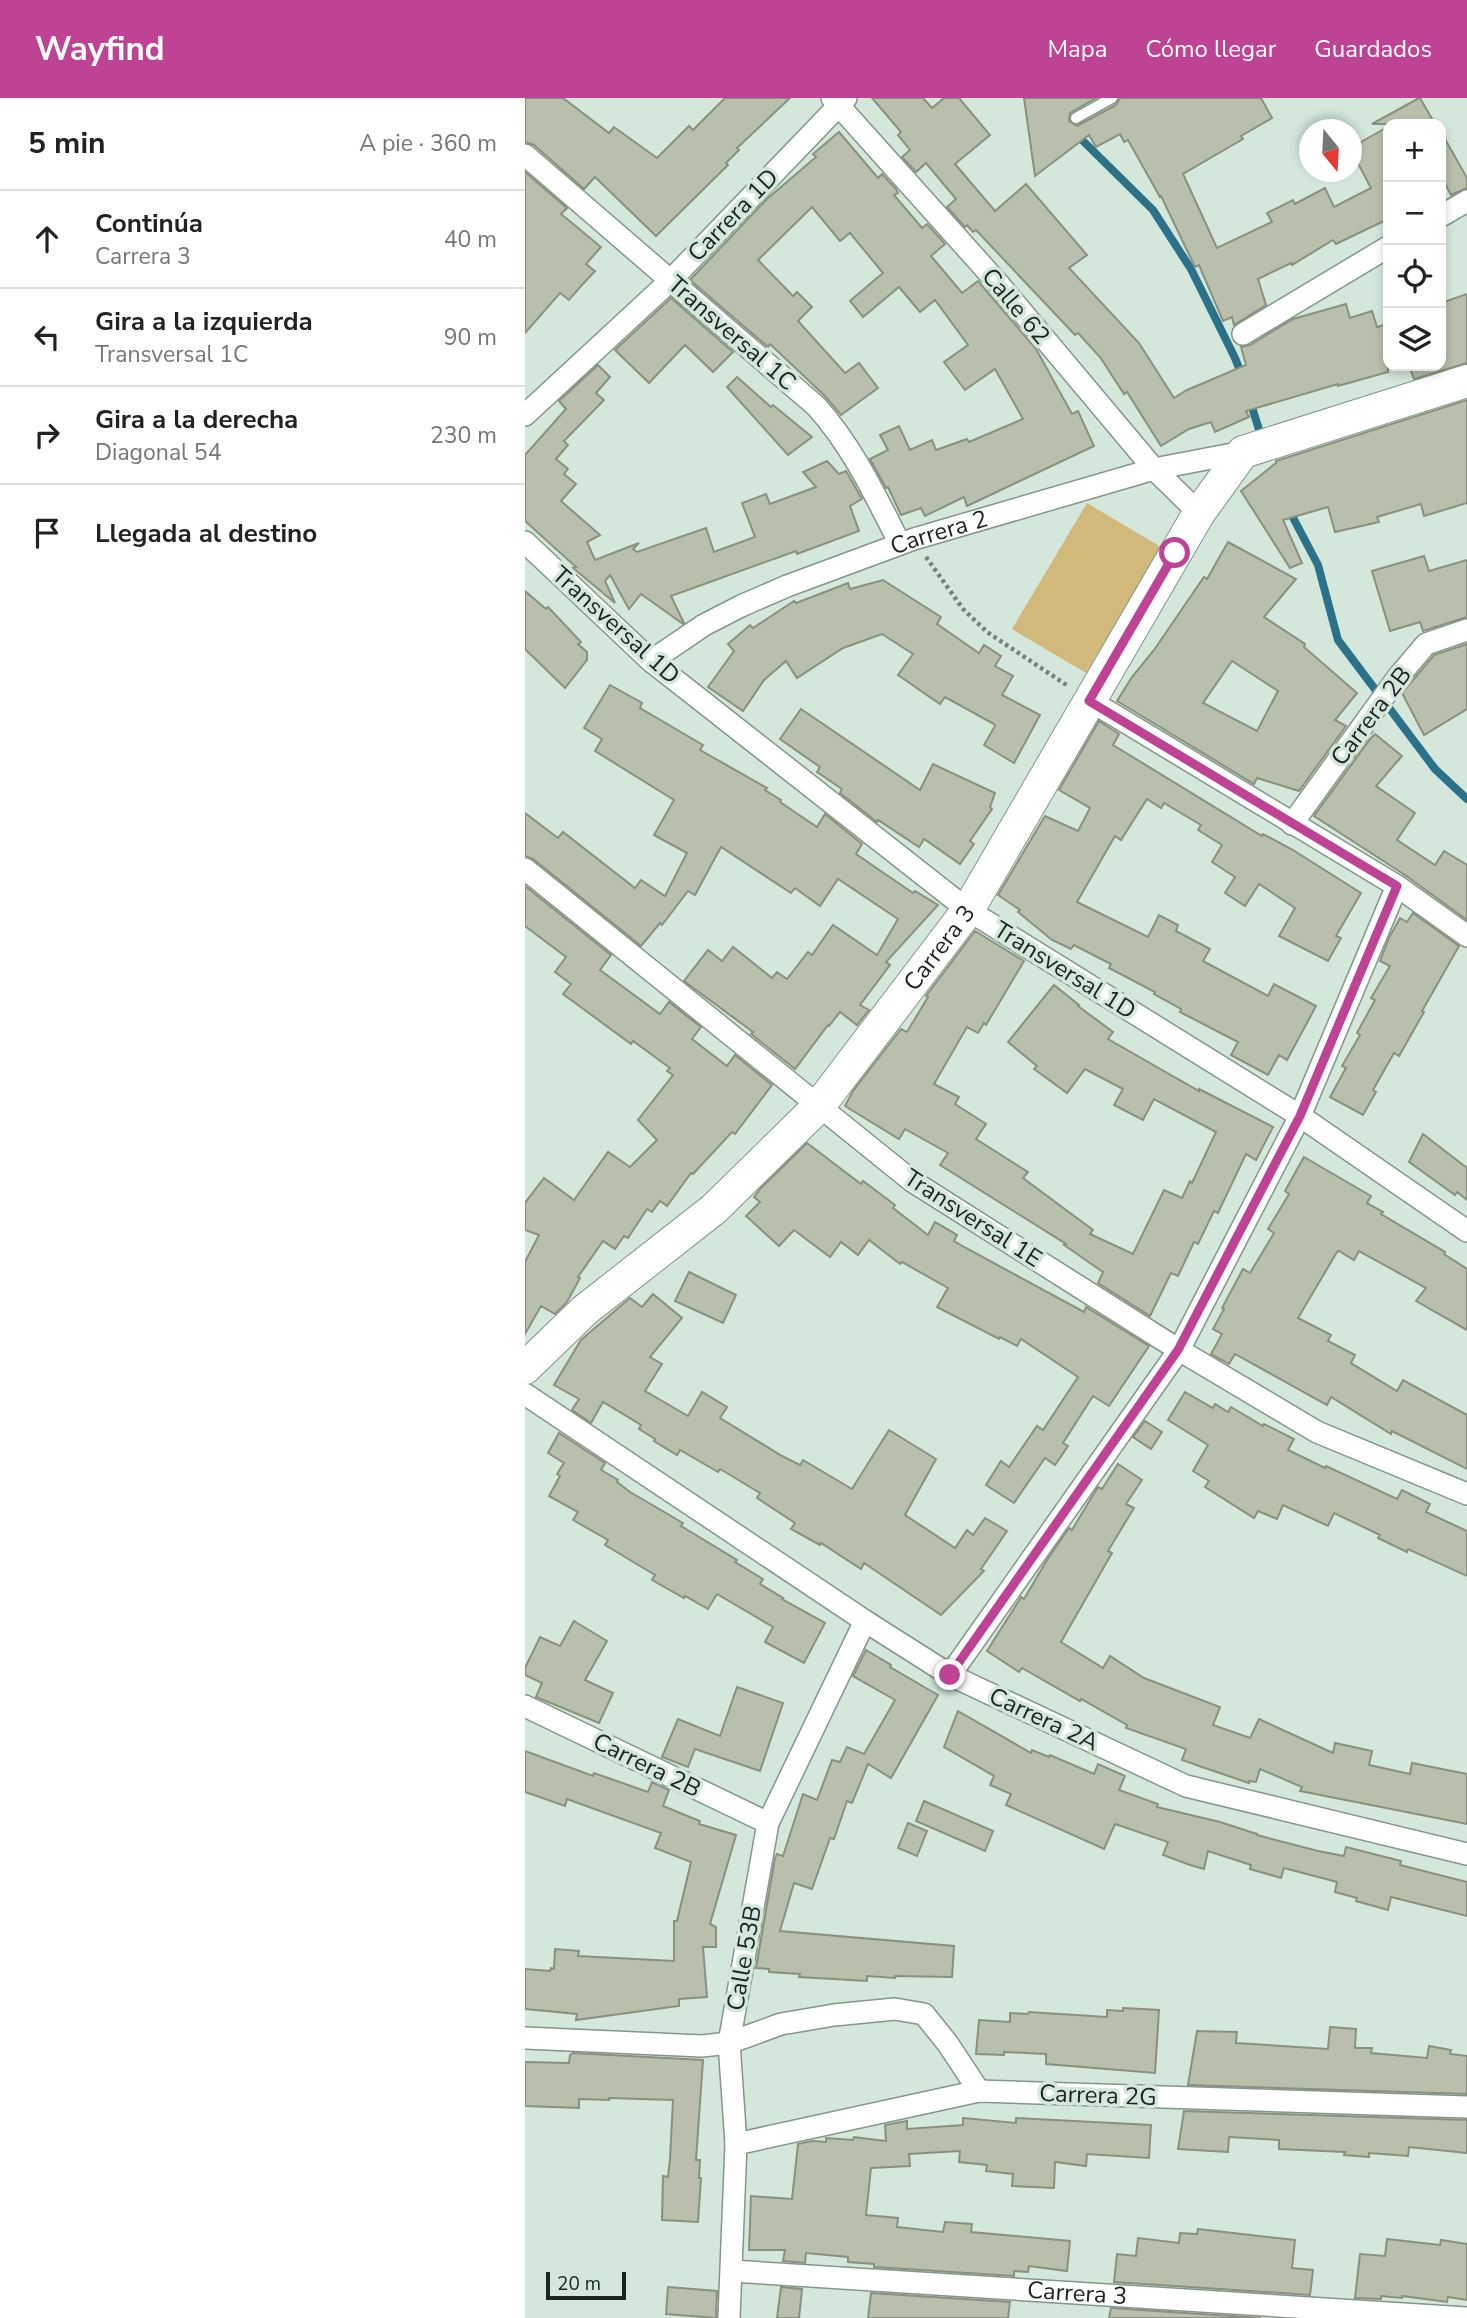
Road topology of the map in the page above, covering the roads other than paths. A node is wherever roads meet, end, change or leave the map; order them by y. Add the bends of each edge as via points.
1 (1112, 98) edge
2 (838, 100) edge
3 (1076, 118) dead end
4 (525, 155) edge
5 (1467, 201) edge
6 (1446, 213) edge
7 (1383, 250) edge
8 (671, 280) junction
9 (1243, 334) dead end
10 (1467, 381) edge
11 (525, 415) edge
12 (1258, 447) junction
13 (1154, 469) junction
14 (1196, 519) junction
15 (907, 541) junction
16 (525, 542) edge
17 (1467, 630) edge
18 (651, 661) junction
19 (1089, 701) junction
20 (1291, 824) junction
21 (525, 869) edge
22 (1397, 886) junction
23 (968, 910) junction
24 (1467, 936) edge
25 (819, 1106) junction
26 (1300, 1116) junction
27 (1467, 1231) edge
28 (1178, 1350) junction
29 (525, 1368) edge
30 (525, 1394) edge
31 (1467, 1494) edge
32 (865, 1621) junction
33 (950, 1675) junction
34 (525, 1706) edge
35 (768, 1823) junction
36 (1467, 1854) edge
37 (525, 2038) edge
38 (729, 2043) junction
39 (979, 2091) junction
40 (1467, 2107) edge
41 (736, 2144) junction
42 (732, 2271) junction
43 (729, 2318) edge
44 (1467, 2318) edge

1 - 3 lane
2 - 8 street, Carrera 1D
2 - 13 street, Calle 62
4 - 8 street, Transversal 1C
5 - 6 street
7 - 9 street
8 - 11 street, Carrera 1D
8 - 15 street, Transversal 1C via 816,406 857,460
10 - 12 street, Carrera 2
12 - 13 street, Carrera 2
12 - 14 street, Carrera 3
13 - 14 street, Calle 62
13 - 15 street, Carrera 2
14 - 19 street, Carrera 3
15 - 18 street, Carrera 2 via 741,606
16 - 18 street, Transversal 1D
17 - 20 street, Carrera 2B via 1426,644
18 - 23 street, Transversal 1D
19 - 20 street
19 - 23 street, Carrera 3
20 - 22 street
21 - 25 street, Transversal 1E
22 - 24 street
22 - 26 street
23 - 25 street, Carrera 3
23 - 26 street, Transversal 1D
25 - 28 street, Transversal 1E via 912,1181
25 - 29 street, Carrera 3 via 714,1209 585,1310
26 - 27 street, Transversal 1D
26 - 28 street
28 - 31 street, Transversal 1E via 1317,1432
28 - 33 street
30 - 32 street, Carrera 2A
32 - 33 street, Carrera 2A
32 - 35 street, Calle 53B
33 - 36 street, Carrera 2A via 1187,1786
34 - 35 street, Carrera 2B
35 - 38 street, Calle 53B
37 - 38 street via 649,2045
38 - 39 street via 781,2024 834,2015 895,2010 924,2014
38 - 41 street, Calle 53B
39 - 40 street, Carrera 2G
39 - 41 street, Carrera 2G
41 - 42 street, Calle 53B
42 - 43 street, Calle 53B
42 - 44 street, Carrera 3

